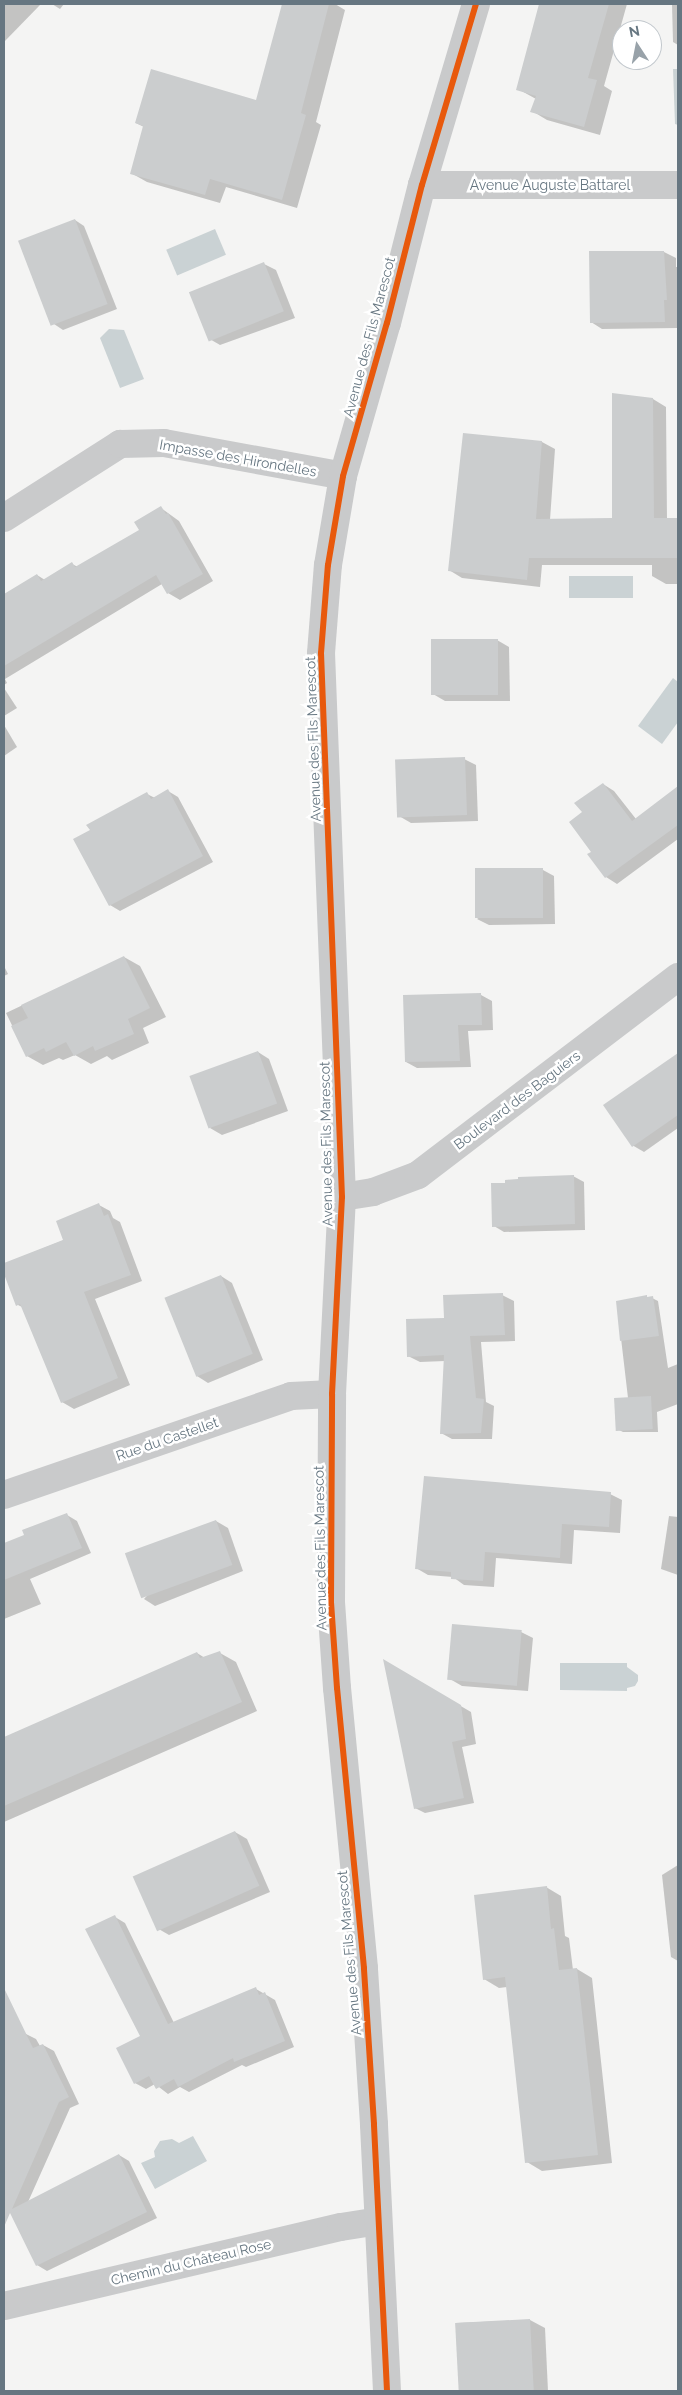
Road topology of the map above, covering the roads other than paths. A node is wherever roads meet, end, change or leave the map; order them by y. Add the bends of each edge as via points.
1 (476, 4) edge
2 (422, 185) junction
3 (678, 185) edge
4 (343, 476) junction
5 (4, 518) edge
6 (678, 977) edge
7 (342, 1197) junction
8 (332, 1394) junction
9 (4, 1495) edge
10 (378, 2221) junction
11 (4, 2306) edge
12 (387, 2391) edge

1 - 2 street, Avenue des Fils Marescot
2 - 3 street, Avenue Auguste Battarel
2 - 4 street, Avenue des Fils Marescot
4 - 5 street, Impasse des Hirondelles via 164,443 120,444
4 - 7 street, Avenue des Fils Marescot via 328,565 321,653
6 - 7 street, Boulevard des Baguiers via 418,1175 373,1192
7 - 8 street, Avenue des Fils Marescot
8 - 9 street, Rue du Castellet via 292,1396
8 - 10 street, Avenue des Fils Marescot via 331,1603 364,1968
10 - 11 street, Chemin du Château Rose via 340,2227
10 - 12 street, Avenue des Fils Marescot

